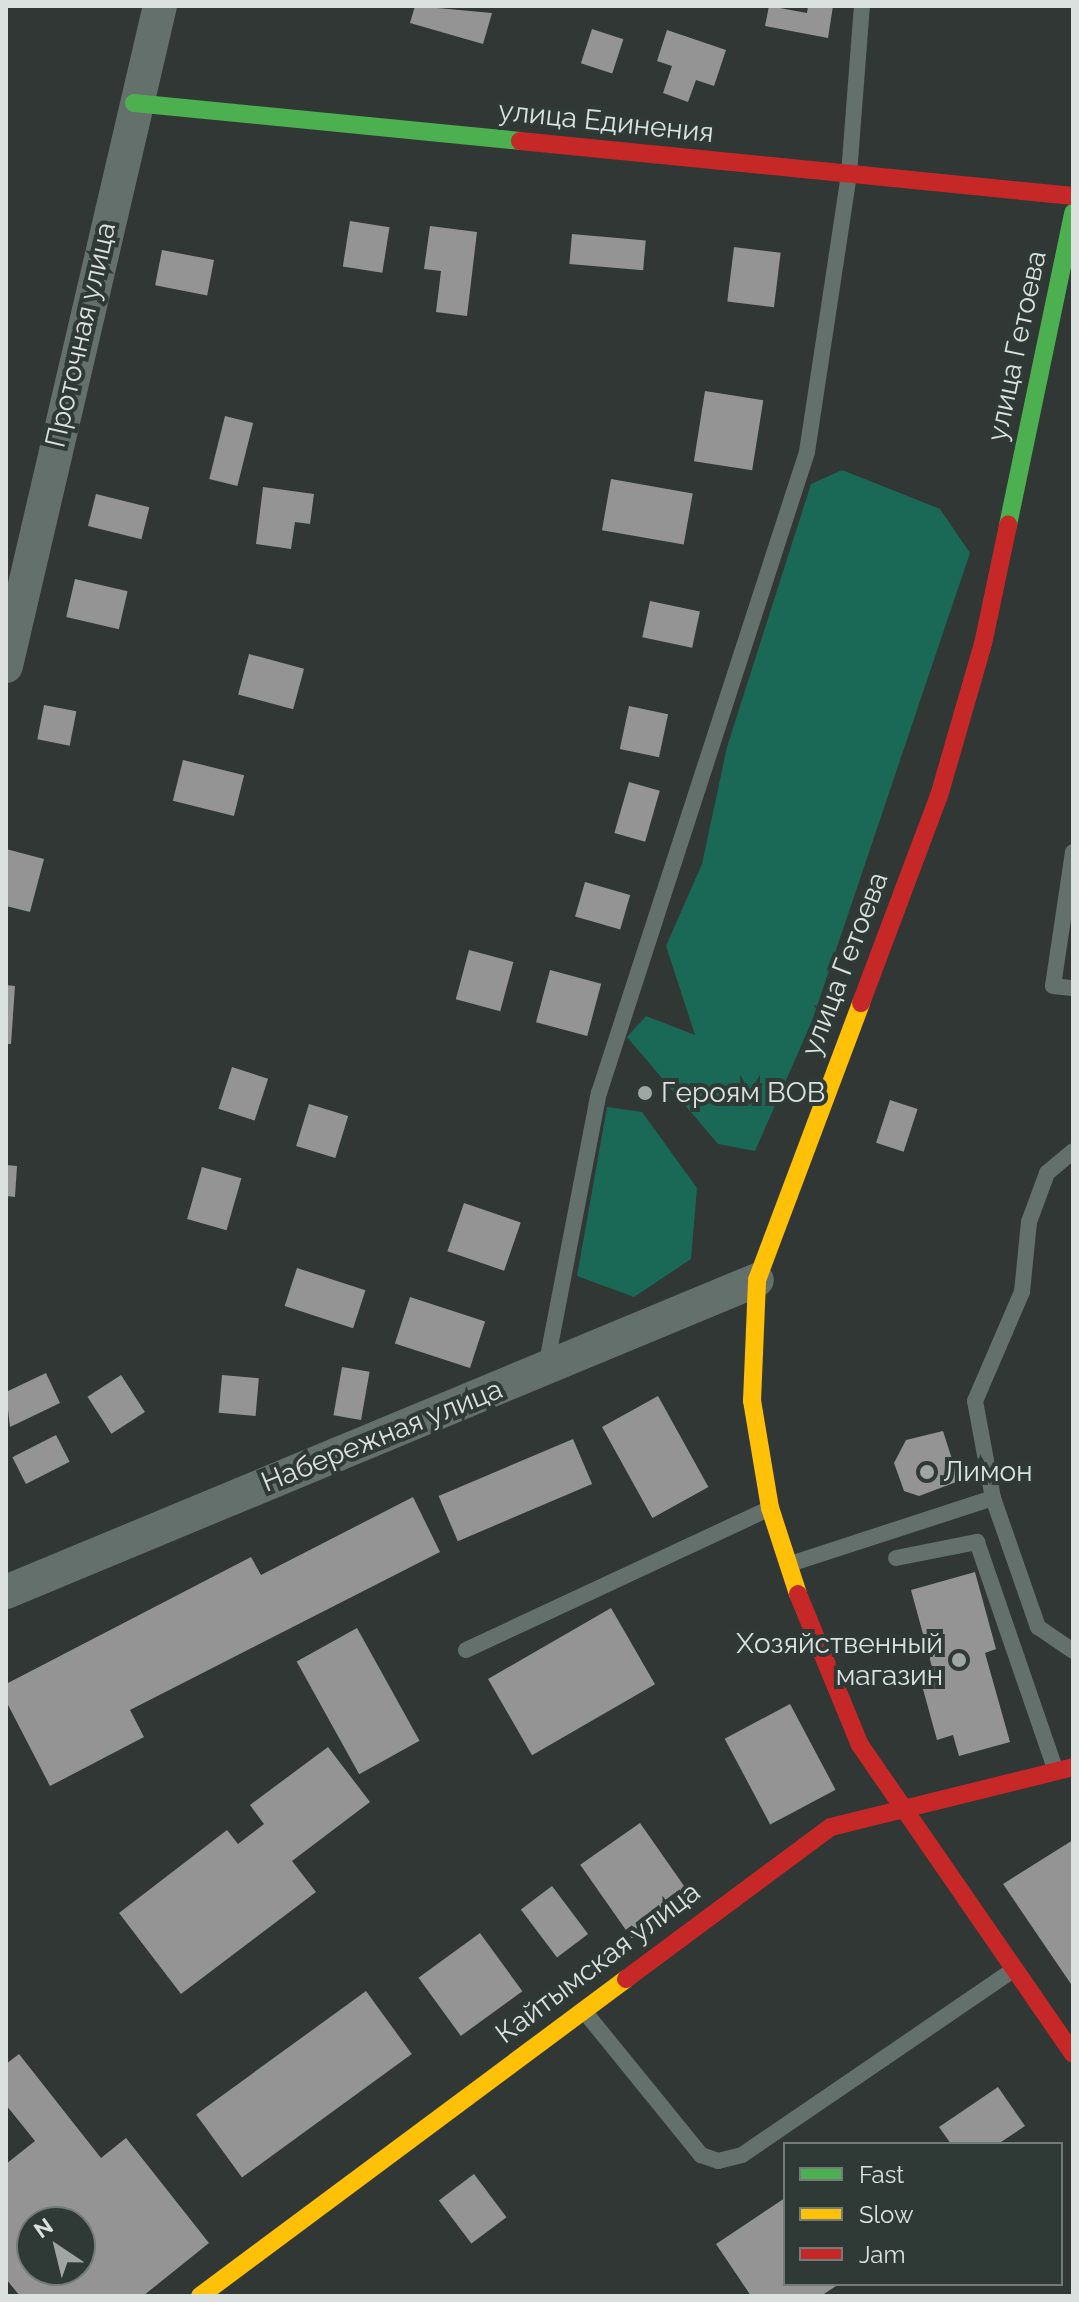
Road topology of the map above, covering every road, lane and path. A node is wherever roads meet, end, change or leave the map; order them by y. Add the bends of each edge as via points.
1 (160, 6) edge
2 (862, 6) edge
3 (134, 103) junction
4 (849, 174) junction
5 (1073, 196) edge
6 (1073, 213) edge
7 (6, 666) edge
8 (1073, 852) edge
9 (1073, 988) edge
10 (1073, 1151) edge
11 (757, 1280) junction
12 (546, 1369) junction
13 (993, 1498) junction
14 (770, 1508) junction
15 (896, 1558) dead end
16 (788, 1564) junction
17 (8, 1586) edge
18 (466, 1650) dead end
19 (1073, 1651) edge
20 (1065, 1769) edge
21 (904, 1807) junction
22 (1014, 1969) junction
23 (583, 2010) junction
24 (1073, 2054) edge
25 (200, 2296) edge

1 - 3 street, Проточная улица
2 - 4 lane
3 - 4 street, улица Единения
3 - 7 street, Проточная улица
4 - 5 street, улица Единения
4 - 12 lane via 807,452 599,1093
6 - 11 street, улица Гетоева via 983,644 939,796
8 - 9 lane via 1053,986
10 - 13 lane via 1047,1173 1029,1222 1022,1292 975,1401
11 - 12 street, Набережная улица
11 - 14 street, улица Гетоева via 752,1401
12 - 17 street, Набережная улица
13 - 16 lane
13 - 19 lane via 1038,1627
14 - 16 street, улица Гетоева
14 - 18 lane
15 - 20 lane via 977,1542
16 - 21 street, улица Гетоева via 814,1646 860,1745
20 - 21 street, Кайтымская улица
21 - 22 street, улица Гетоева
21 - 23 street, Кайтымская улица via 831,1827
22 - 23 lane via 742,2155 718,2161 701,2155
22 - 24 street, улица Гетоева
23 - 25 street, Кайтымская улица

